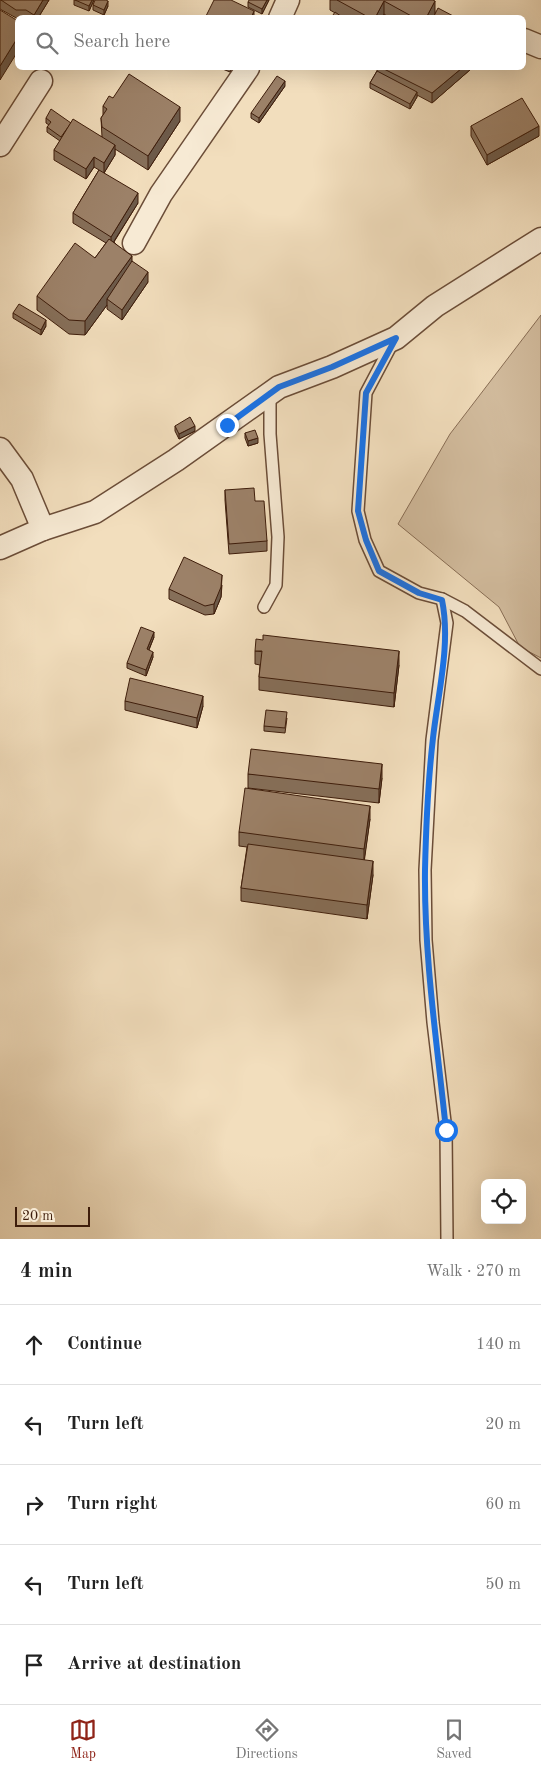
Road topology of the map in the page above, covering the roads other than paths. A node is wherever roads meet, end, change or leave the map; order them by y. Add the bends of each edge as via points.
1 (288, 0) edge
2 (281, 15) edge
3 (526, 41) edge
4 (541, 47) edge
5 (247, 70) edge
6 (41, 81) dead end
7 (0, 145) edge
8 (541, 239) edge
9 (134, 243) dead end
10 (396, 338) junction
11 (270, 393) junction
12 (0, 449) edge
13 (43, 529) junction
14 (0, 548) edge
15 (442, 600) junction
16 (264, 606) dead end
17 (541, 669) edge
18 (447, 1239) edge

1 - 2 street
3 - 4 street
5 - 9 street via 161,194
6 - 7 street
8 - 10 street via 435,306
10 - 11 street
10 - 15 lane via 366,393 358,511 379,571 419,593
11 - 13 street via 176,460 95,512
11 - 16 lane via 278,537 276,585
12 - 13 street via 22,479
13 - 14 street
15 - 17 lane via 465,611
15 - 18 lane via 447,623 432,740 425,870 426,940 446,1130

